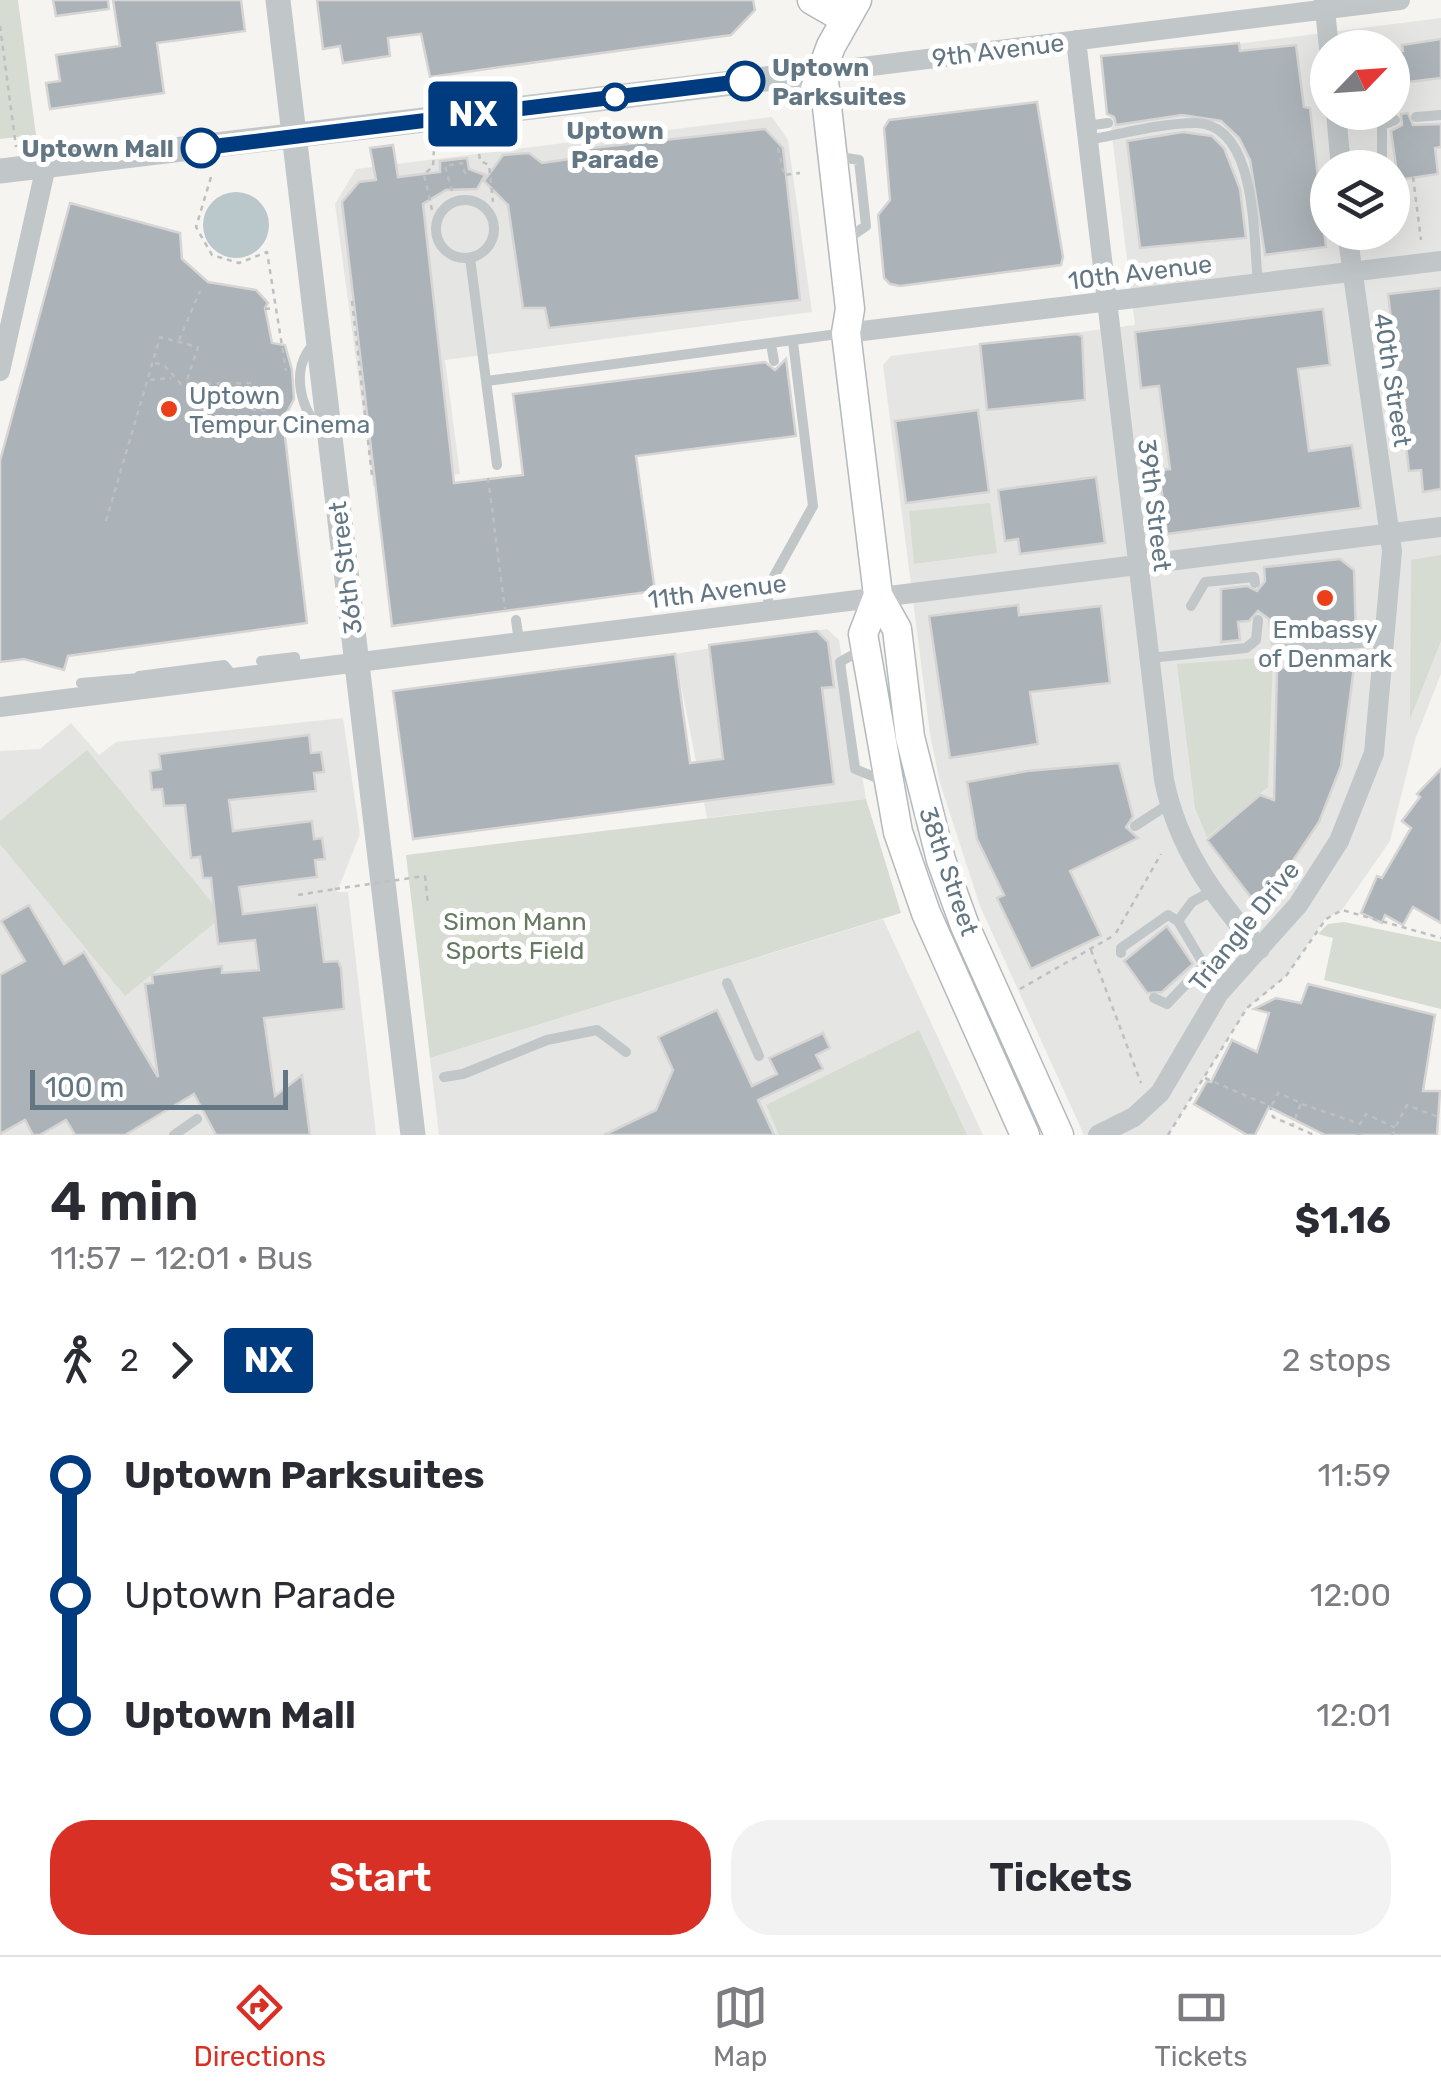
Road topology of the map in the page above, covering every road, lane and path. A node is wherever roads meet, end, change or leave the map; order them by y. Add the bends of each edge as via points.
1 (278, 0) edge
2 (812, 0) edge
3 (1400, 0) edge
4 (1325, 4) edge
5 (851, 9) edge
6 (0, 26) edge
7 (1327, 30) edge
8 (1076, 40) junction
9 (824, 72) junction
10 (1441, 115) edge
11 (1416, 117) dead end
12 (1108, 123) dead end
13 (1086, 133) junction
14 (295, 136) junction
15 (478, 144) dead end
16 (16, 147) dead end
17 (778, 148) dead end
18 (434, 149) dead end
19 (46, 166) junction
20 (0, 171) edge
21 (800, 174) dead end
22 (466, 176) dead end
23 (210, 177) dead end
24 (1413, 177) dead end
25 (452, 191) dead end
26 (492, 202) dead end
27 (432, 210) dead end
28 (1421, 240) dead end
29 (1349, 250) edge
30 (470, 258) junction
31 (1441, 260) edge
32 (1351, 272) junction
33 (1258, 282) junction
34 (200, 290) dead end
35 (352, 301) dead end
36 (1105, 302) junction
37 (276, 308) junction
38 (265, 309) dead end
39 (846, 333) junction
40 (178, 340) junction
41 (793, 342) junction
42 (771, 344) junction
43 (3, 347) edge
44 (774, 360) dead end
45 (153, 363) junction
46 (0, 371) edge
47 (172, 378) junction
48 (287, 379) dead end
49 (149, 380) junction
50 (487, 382) junction
51 (186, 383) junction
52 (252, 383) dead end
53 (238, 386) junction
54 (290, 397) dead end
55 (492, 469) joint
56 (372, 476) dead end
57 (106, 521) dead end
58 (1441, 527) edge
59 (1391, 535) junction
60 (1137, 563) junction
61 (1254, 582) dead end
62 (878, 595) junction
63 (1191, 606) dead end
64 (769, 609) junction
65 (1258, 620) dead end
66 (514, 627) junction
67 (1385, 640) junction
68 (1286, 650) dead end
69 (1149, 658) junction
70 (261, 661) dead end
71 (356, 662) junction
72 (296, 669) junction
73 (81, 682) dead end
74 (140, 682) junction
75 (0, 707) edge
76 (1169, 804) junction
77 (1135, 826) dead end
78 (1160, 854) dead end
79 (1212, 890) junction
80 (298, 895) dead end
81 (428, 906) dead end
82 (1178, 921) junction
83 (1129, 926) dead end
84 (1115, 934) junction
85 (1441, 938) edge
86 (1090, 949) junction
87 (1260, 949) junction
88 (1121, 953) dead end
89 (727, 984) dead end
90 (1014, 992) dead end
91 (1154, 998) dead end
92 (626, 1052) dead end
93 (759, 1056) dead end
94 (444, 1077) dead end
95 (1205, 1078) junction
96 (1143, 1089) dead end
97 (1302, 1104) junction
98 (1270, 1106) junction
99 (1441, 1118) edge
100 (197, 1119) dead end
101 (1292, 1126) junction
102 (1396, 1128) junction
103 (174, 1135) edge
104 (413, 1135) edge
105 (1025, 1135) edge
106 (1060, 1135) edge
107 (1098, 1135) edge
108 (1168, 1135) edge
109 (1314, 1135) edge
110 (1356, 1135) edge
111 (1364, 1135) edge
112 (1392, 1135) edge

1 - 14 street, 36th Street
2 - 5 main road, 38th Street
3 - 4 street, 9th Avenue
4 - 7 street
4 - 8 street, 9th Avenue
5 - 9 main road, 38th Street
6 - 16 path
8 - 9 street, 9th Avenue
8 - 13 street, 39th Street
9 - 14 street, 9th Avenue
9 - 39 main road, 38th Street via 850,309
9 - 39 main road, 38th Street via 809,104 833,311
10 - 11 lane
12 - 13 lane
13 - 33 lane via 1198,122 1229,138 1244,163
13 - 36 street, 39th Street
14 - 19 street, 9th Avenue
14 - 71 street, 36th Street
15 - 26 path via 480,161 489,166
17 - 21 path via 784,175
18 - 27 path via 433,168 424,174
19 - 20 street, 9th Avenue
19 - 43 street
22 - 25 path via 462,163 445,166
23 - 37 path via 196,227 204,247 240,263 268,252
24 - 28 path
29 - 32 street, 40th Street
30 - 30 lane via 490,244 492,219 482,206 460,200 440,213 436,237 453,256
30 - 50 lane
31 - 32 street, 10th Avenue
32 - 33 street, 10th Avenue
32 - 59 street, 40th Street
33 - 36 street, 10th Avenue
34 - 40 path
35 - 56 path
36 - 39 street, 10th Avenue
36 - 60 street, 39th Street
37 - 38 path
37 - 48 path
39 - 41 lane
39 - 62 main road, 38th Street
40 - 45 path via 160,337
40 - 51 path via 198,346
41 - 42 lane
41 - 64 lane via 813,506 767,589
42 - 44 lane
42 - 50 lane
43 - 46 street
45 - 47 path
45 - 49 path
47 - 49 path
47 - 51 path
49 - 57 path
50 - 55 lane
51 - 53 path
52 - 53 path
53 - 54 path via 241,405 256,411 272,411
55 - 66 path
58 - 59 street, 11th Avenue
59 - 60 street, 11th Avenue
59 - 67 street, Triangle Drive
60 - 62 street, 11th Avenue
60 - 69 street, 39th Street
61 - 63 lane via 1205,582
62 - 64 street, 11th Avenue
62 - 105 main road, 38th Street via 863,634 898,832 926,913
62 - 106 main road, 38th Street via 896,629 910,737 940,860
64 - 66 street, 11th Avenue
65 - 69 lane via 1256,640 1246,648
66 - 71 street, 11th Avenue
67 - 68 lane
67 - 87 street, Triangle Drive via 1380,713 1365,782 1320,874
69 - 76 street, 39th Street
70 - 72 lane via 294,656
71 - 72 street, 11th Avenue
71 - 104 street, 36th Street
72 - 74 street, 11th Avenue
73 - 74 lane
74 - 75 street, 11th Avenue
76 - 77 lane
76 - 79 street, 39th Street via 1184,847
78 - 84 path
79 - 82 lane
79 - 87 street, 39th Street
80 - 81 path, bridge via 425,876
82 - 88 lane via 1168,915
82 - 91 lane via 1204,965 1167,1004
83 - 84 path
84 - 86 path
85 - 95 path via 1342,910 1326,919 1286,976 1247,1008
86 - 90 path
86 - 96 path
87 - 107 street, Triangle Drive via 1198,1022 1160,1092 1134,1117
89 - 93 lane
92 - 94 lane via 598,1030 576,1031
95 - 98 path
95 - 108 path
97 - 98 path via 1278,1093
97 - 101 path
97 - 102 path via 1360,1124 1366,1114
98 - 101 path via 1273,1117
99 - 102 path via 1407,1105
100 - 103 lane
101 - 109 path
102 - 112 path
110 - 111 path

